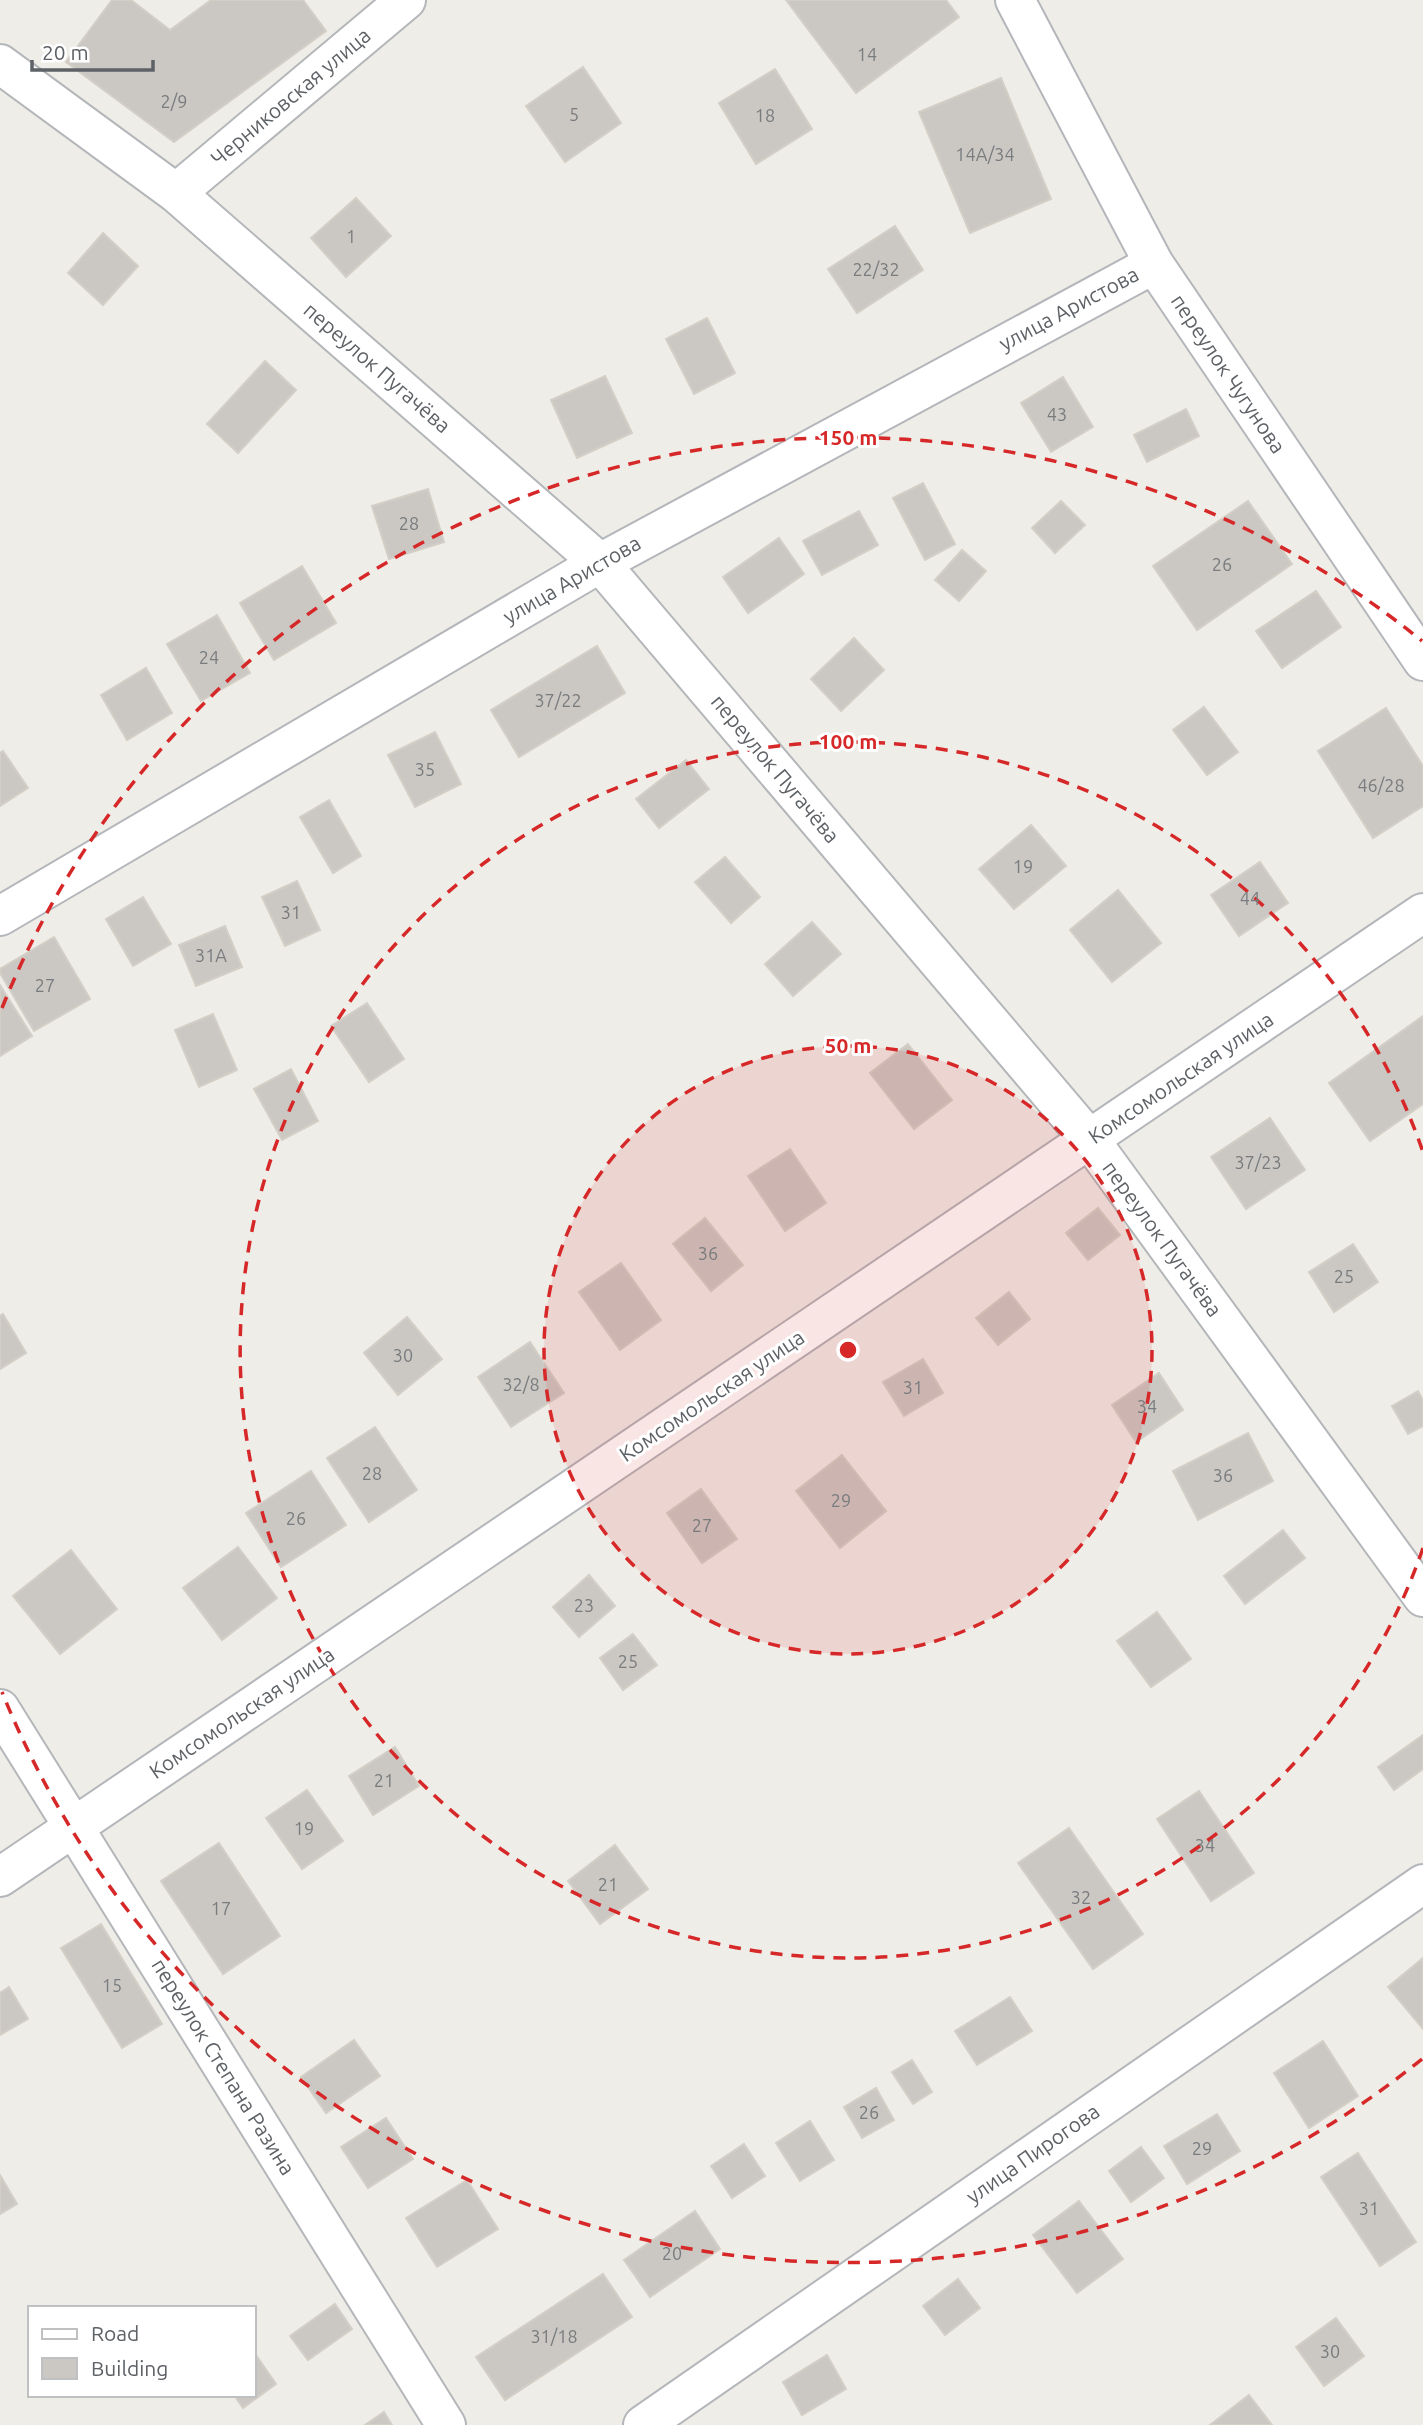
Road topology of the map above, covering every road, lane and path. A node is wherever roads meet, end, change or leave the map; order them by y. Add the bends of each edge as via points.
1 (406, 0) edge
2 (1015, 0) edge
3 (0, 64) edge
4 (176, 193) junction
5 (1154, 264) junction
6 (600, 562) junction
7 (1423, 661) edge
8 (1423, 914) edge
9 (0, 916) edge
10 (1090, 1140) junction
11 (1423, 1597) edge
12 (0, 1709) edge
13 (74, 1827) junction
14 (0, 1877) edge
15 (1423, 1884) edge
16 (446, 2425) edge
17 (643, 2425) edge

1 - 4 street, Черниковская улица
2 - 5 street, переулок Чугунова
3 - 4 street, переулок Пугачёва
4 - 6 street, переулок Пугачёва
5 - 6 street, улица Аристова
5 - 7 street, переулок Чугунова
6 - 9 street, улица Аристова
6 - 10 street, переулок Пугачёва
8 - 10 street, Комсомольская улица
10 - 11 street, переулок Пугачёва
10 - 13 street, Комсомольская улица
12 - 13 street, переулок Степана Разина
13 - 14 street, Комсомольская улица
13 - 16 street, переулок Степана Разина
15 - 17 street, улица Пирогова

